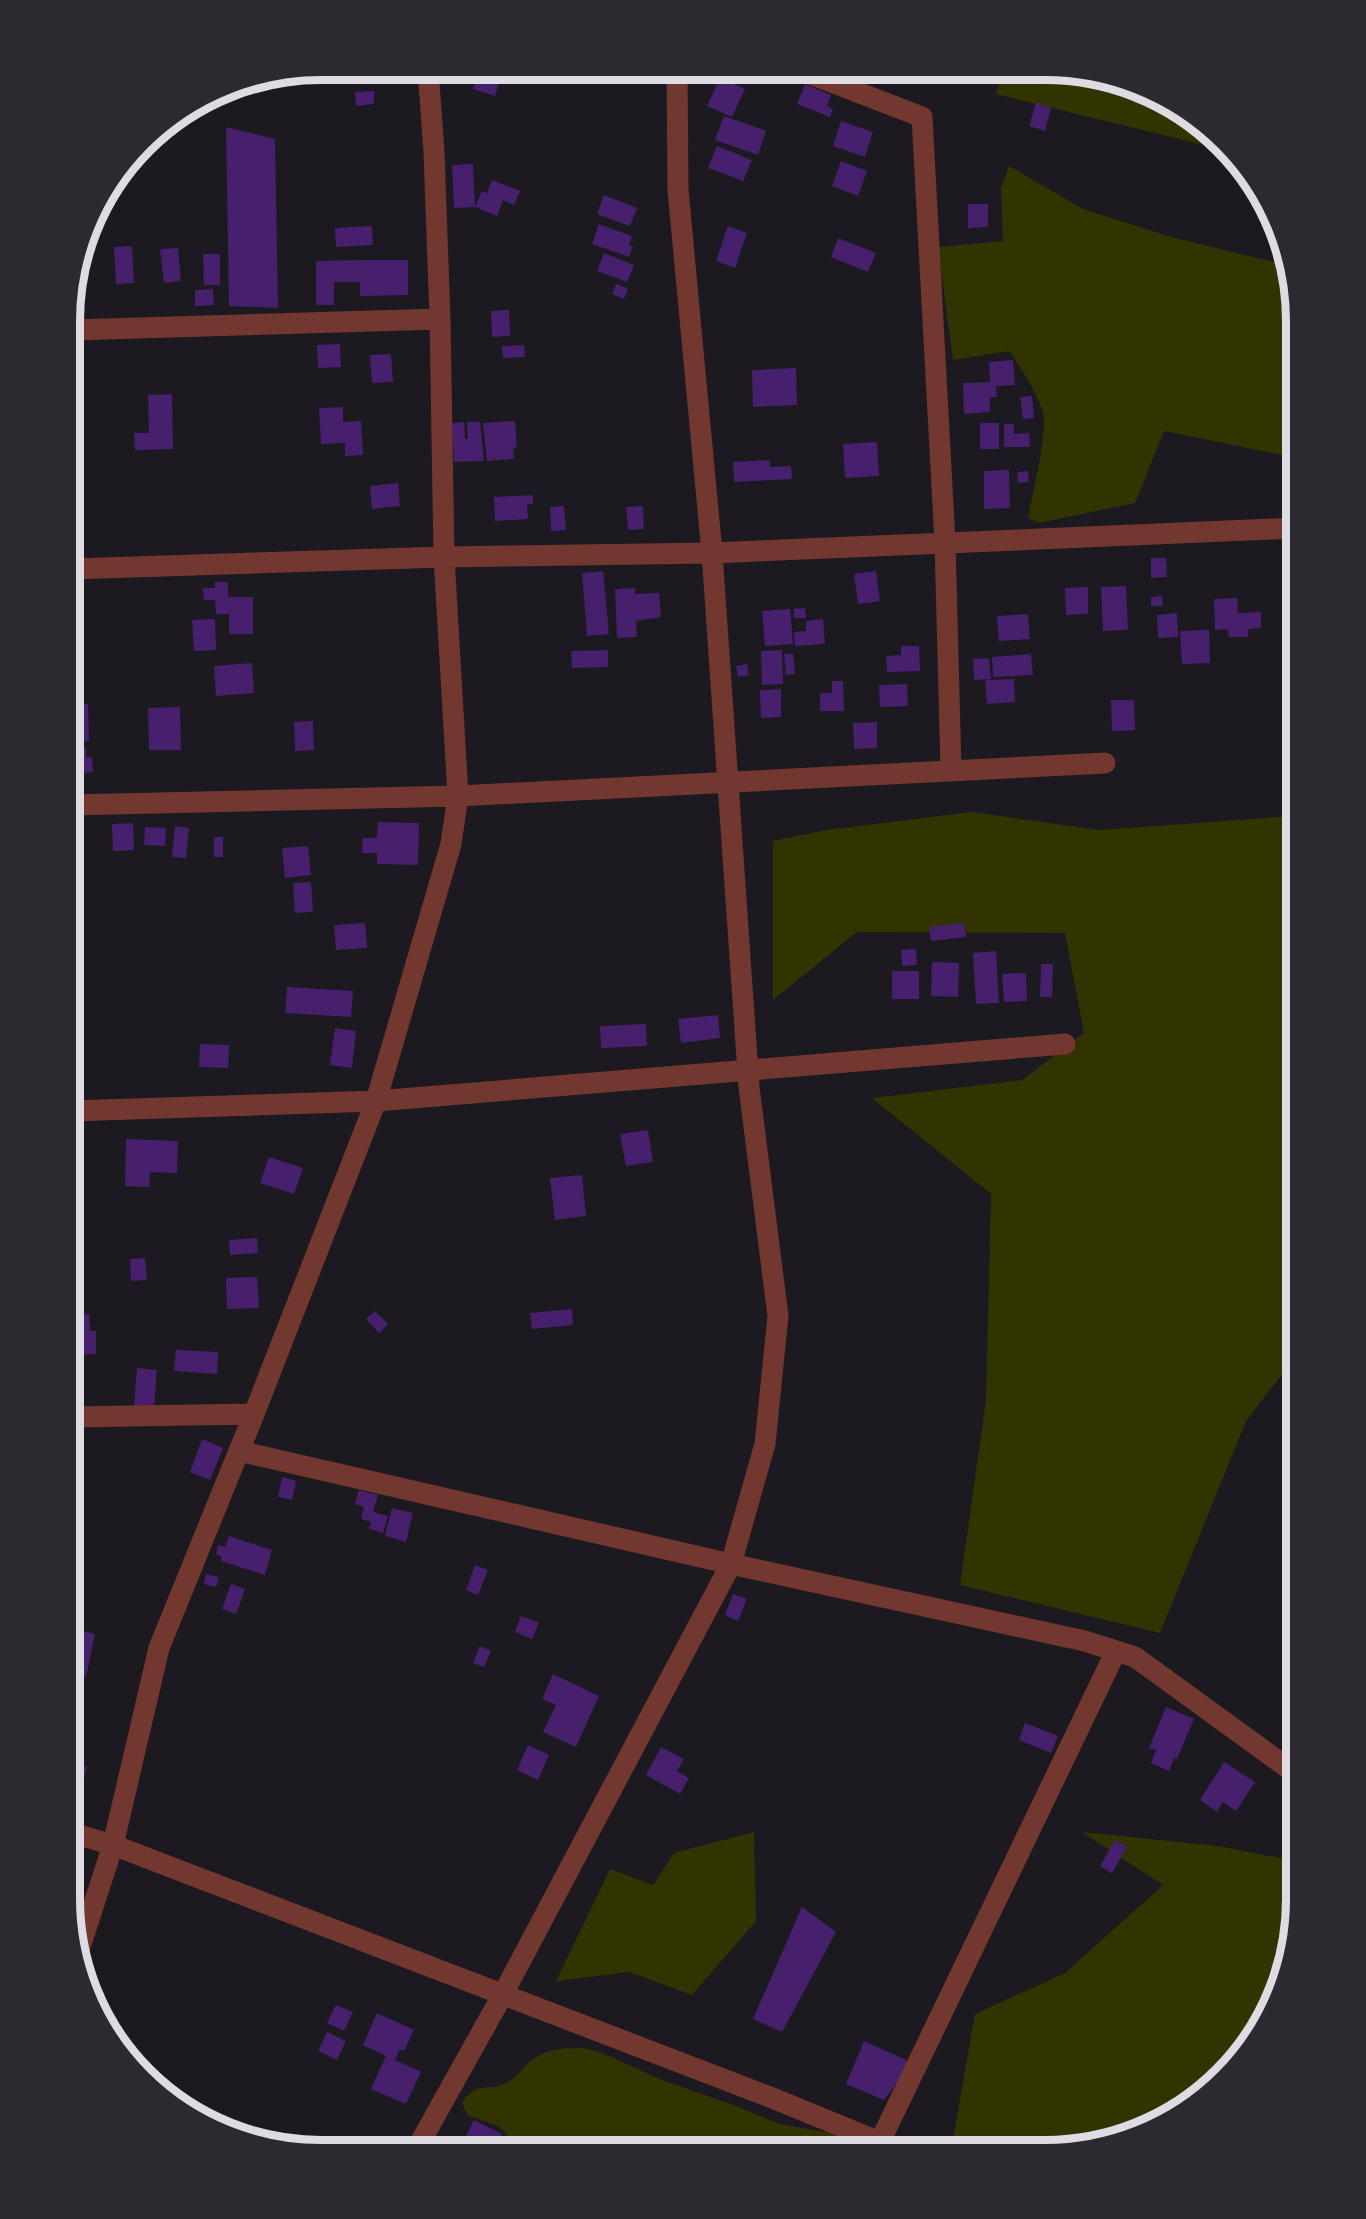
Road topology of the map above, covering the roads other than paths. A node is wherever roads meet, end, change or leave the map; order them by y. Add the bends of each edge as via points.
1 (429, 80) edge
2 (677, 80) edge
3 (826, 80) edge
4 (440, 319) junction
5 (80, 330) edge
6 (1286, 528) edge
7 (945, 542) junction
8 (712, 553) junction
9 (444, 557) junction
10 (80, 569) edge
11 (1105, 763) dead end
12 (951, 770) junction
13 (728, 781) junction
14 (458, 796) junction
15 (80, 805) edge
16 (1065, 1044) dead end
17 (748, 1070) junction
18 (376, 1101) junction
19 (80, 1112) edge
20 (254, 1414) junction
21 (80, 1417) edge
22 (239, 1451) junction
23 (731, 1564) junction
24 (1116, 1651) junction
25 (1286, 1767) edge
26 (80, 1835) edge
27 (113, 1845) junction
28 (83, 1938) edge
29 (503, 1994) junction
30 (421, 2140) edge
31 (868, 2140) edge
32 (888, 2140) edge

1 - 4 street
2 - 8 street via 678,190
3 - 7 street via 922,117
4 - 5 street
4 - 9 street
6 - 7 street
7 - 8 street
7 - 12 street
8 - 9 street
8 - 13 street
9 - 10 street
9 - 14 street
11 - 12 street
12 - 13 street
13 - 14 street
13 - 17 street
14 - 15 street
14 - 18 street via 451,844
16 - 17 street
17 - 18 street
17 - 23 street via 778,1316 765,1444
18 - 19 street
18 - 20 street
20 - 21 street
20 - 22 street
22 - 23 street
22 - 27 street via 159,1648
23 - 24 street
23 - 29 street
24 - 25 street via 1135,1657 1166,1678
24 - 32 street
26 - 27 street
27 - 28 street
27 - 29 street
29 - 30 street
29 - 31 street

